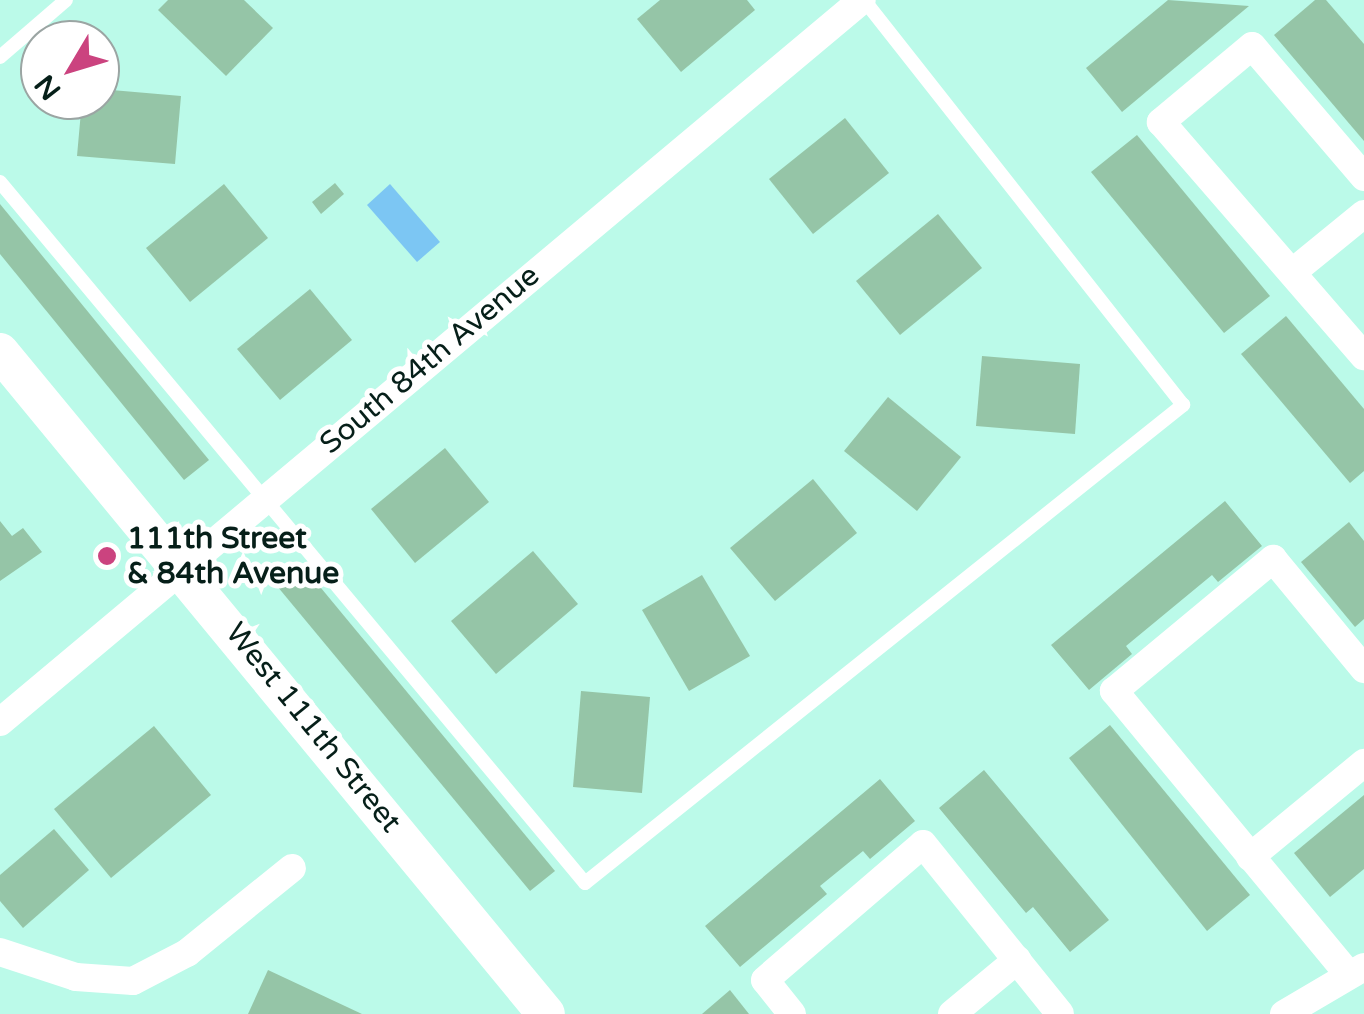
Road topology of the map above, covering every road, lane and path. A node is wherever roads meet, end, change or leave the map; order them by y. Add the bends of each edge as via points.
1 (66, 0) edge
2 (863, 0) edge
3 (0, 57) edge
4 (1364, 177) edge
5 (0, 182) edge
6 (1364, 214) edge
7 (1294, 271) junction
8 (0, 352) edge
9 (1364, 356) edge
10 (261, 501) junction
11 (181, 567) junction
12 (1364, 669) edge
13 (0, 722) edge
14 (1364, 762) edge
15 (1250, 857) junction
16 (292, 868) dead end
17 (0, 952) edge
18 (1017, 960) junction
19 (1356, 971) edge
20 (546, 1014) edge
21 (792, 1014) edge
22 (952, 1014) edge
23 (1060, 1014) edge
24 (1284, 1014) edge

1 - 3 lane
2 - 10 street, South 84th Avenue
2 - 10 lane via 1183,405 586,883
4 - 7 street via 1252,46 1161,122
5 - 10 lane
6 - 7 street
7 - 9 street
8 - 11 main road, West 111th Street
10 - 11 street, South 84th Avenue
11 - 13 street, South 84th Avenue
11 - 20 main road, West 111th Street
12 - 15 street via 1273,559 1114,691
14 - 15 street
15 - 19 street
16 - 17 street via 187,953 133,981 76,976
18 - 21 street via 923,844 765,980
18 - 22 street
18 - 23 street
19 - 24 street

